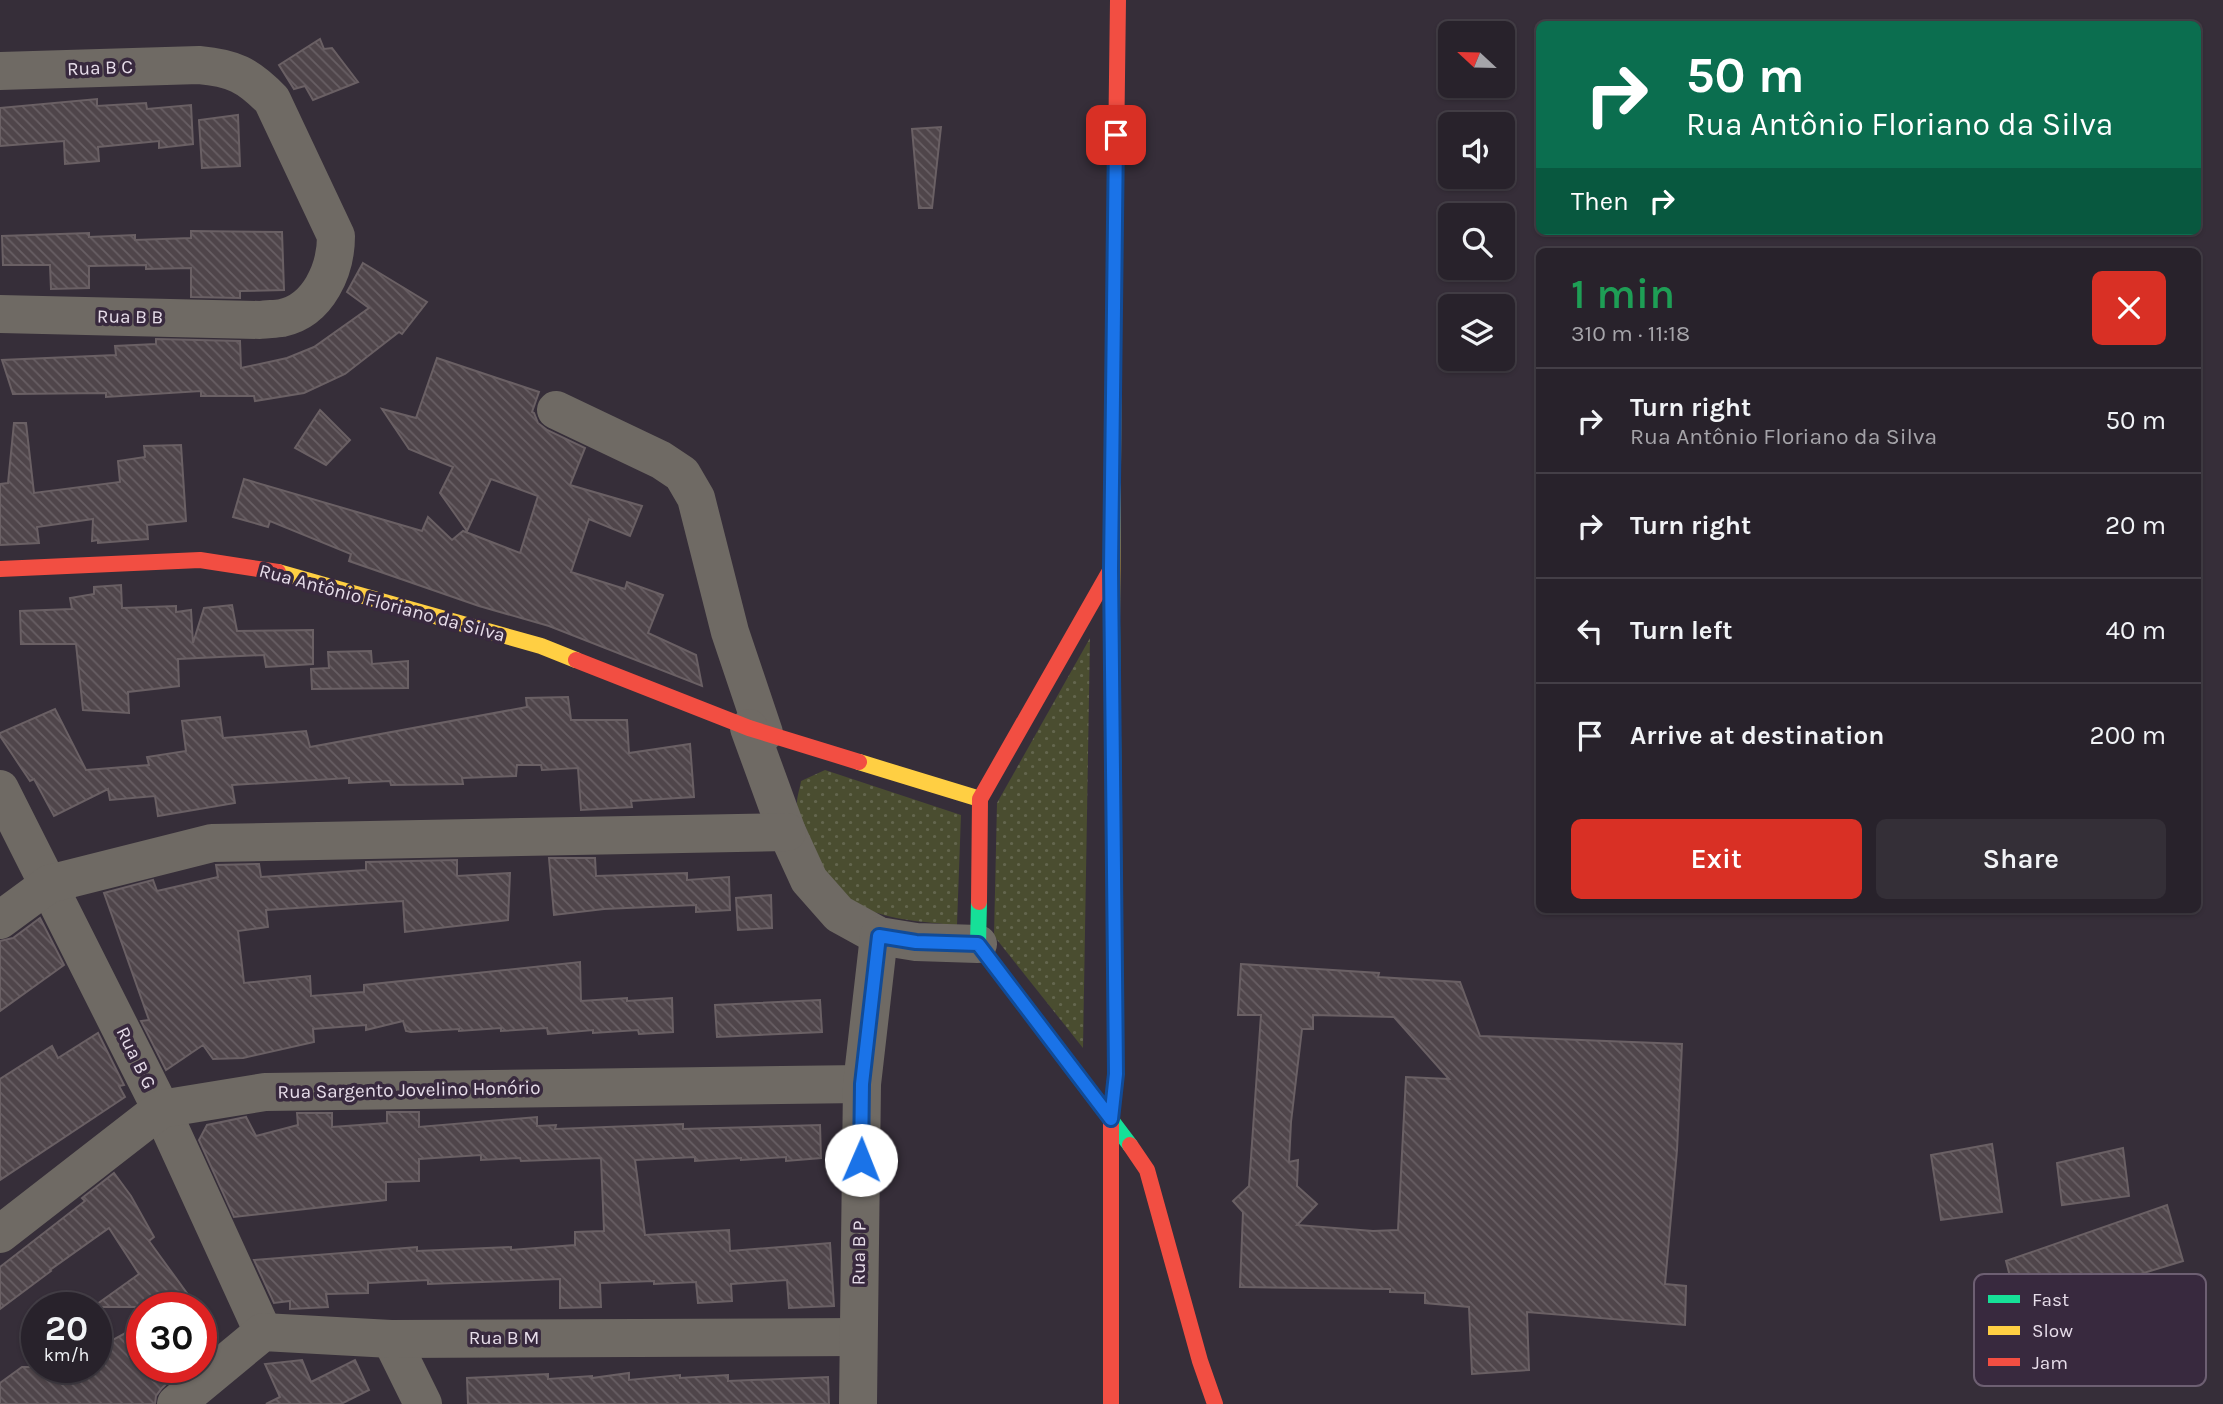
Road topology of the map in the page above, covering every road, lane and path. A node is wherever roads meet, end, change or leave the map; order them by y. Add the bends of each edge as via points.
1 (1118, 0) edge
2 (0, 71) edge
3 (0, 314) edge
4 (260, 320) joint
5 (556, 410) dead end
6 (0, 569) edge
7 (1111, 569) junction
8 (756, 730) junction
9 (0, 789) edge
10 (980, 799) junction
11 (787, 832) junction
12 (49, 884) junction
13 (0, 920) edge
14 (879, 936) junction
15 (978, 944) junction
16 (862, 1084) junction
17 (161, 1109) junction
18 (1111, 1119) junction
19 (0, 1234) edge
20 (263, 1332) junction
21 (858, 1336) junction
22 (391, 1339) junction
23 (176, 1404) edge
24 (423, 1404) edge
25 (858, 1404) edge
26 (1111, 1404) edge
27 (1215, 1404) edge

1 - 7 main road
2 - 4 street, Rua B C via 199,65 223,67 258,86 272,100 336,236 330,272 305,307 285,317
3 - 4 street, Rua B B
5 - 8 street via 682,474 695,498
6 - 8 main road, Rua Antônio Floriano da Silva via 200,560 267,569 541,646
7 - 10 main road
7 - 18 main road via 1116,1074
8 - 10 main road, Rua Antônio Floriano da Silva
8 - 11 street
9 - 12 street, Rua B G
10 - 15 main road
11 - 12 street via 212,843
11 - 14 street via 809,880 839,914
12 - 13 street
12 - 17 street, Rua B G
14 - 15 street
14 - 16 street, Rua B P
15 - 18 main road
16 - 17 street, Rua Sargento Jovelino Honório via 265,1092
16 - 21 street, Rua B P
17 - 19 street, Rua Sargento Jovelino Honório
17 - 20 street, Rua B G
18 - 26 main road
18 - 27 main road via 1147,1170
20 - 22 street, Rua B M
20 - 23 street
21 - 22 street, Rua B M
21 - 25 street, Rua B P
22 - 24 street

